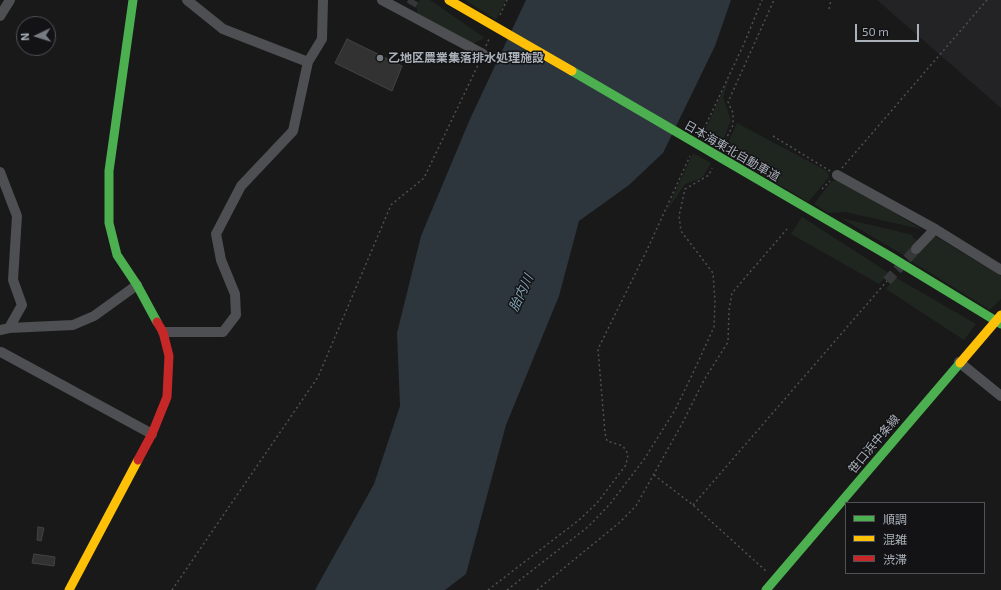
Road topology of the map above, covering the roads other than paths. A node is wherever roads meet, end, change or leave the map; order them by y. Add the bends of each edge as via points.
1 (10, 0) edge
2 (133, 0) edge
3 (187, 0) edge
4 (323, 0) edge
5 (382, 0) edge
6 (449, 0) edge
7 (0, 16) edge
8 (483, 54) road end
9 (308, 62) junction
10 (0, 172) edge
11 (837, 175) road end
12 (935, 229) junction
13 (916, 249) tunnel mouth
14 (1001, 270) edge
15 (136, 285) junction
16 (1001, 314) edge
17 (1001, 324) edge
18 (5, 329) edge
19 (163, 332) junction
20 (0, 352) edge
21 (959, 362) junction
22 (1001, 396) edge
23 (152, 434) junction
24 (69, 590) edge
25 (766, 590) edge

1 - 7 street
2 - 15 main road via 109,171 109,223 118,255
3 - 9 street via 223,29
4 - 9 street via 322,39
5 - 8 street via 409,9
6 - 17 main road, 日本海東北自動車道 via 891,257
9 - 19 street via 293,131 241,186 216,234 220,260 235,294 236,315 223,332
10 - 18 street via 17,216 13,280 22,305
11 - 12 street
12 - 13 street
12 - 14 street
15 - 18 street via 94,316 73,325
15 - 19 main road
16 - 21 main road, 笹口浜中条線
19 - 23 main road via 169,356 167,397
20 - 23 street
21 - 22 street
21 - 25 main road, 笹口浜中条線
23 - 24 main road

